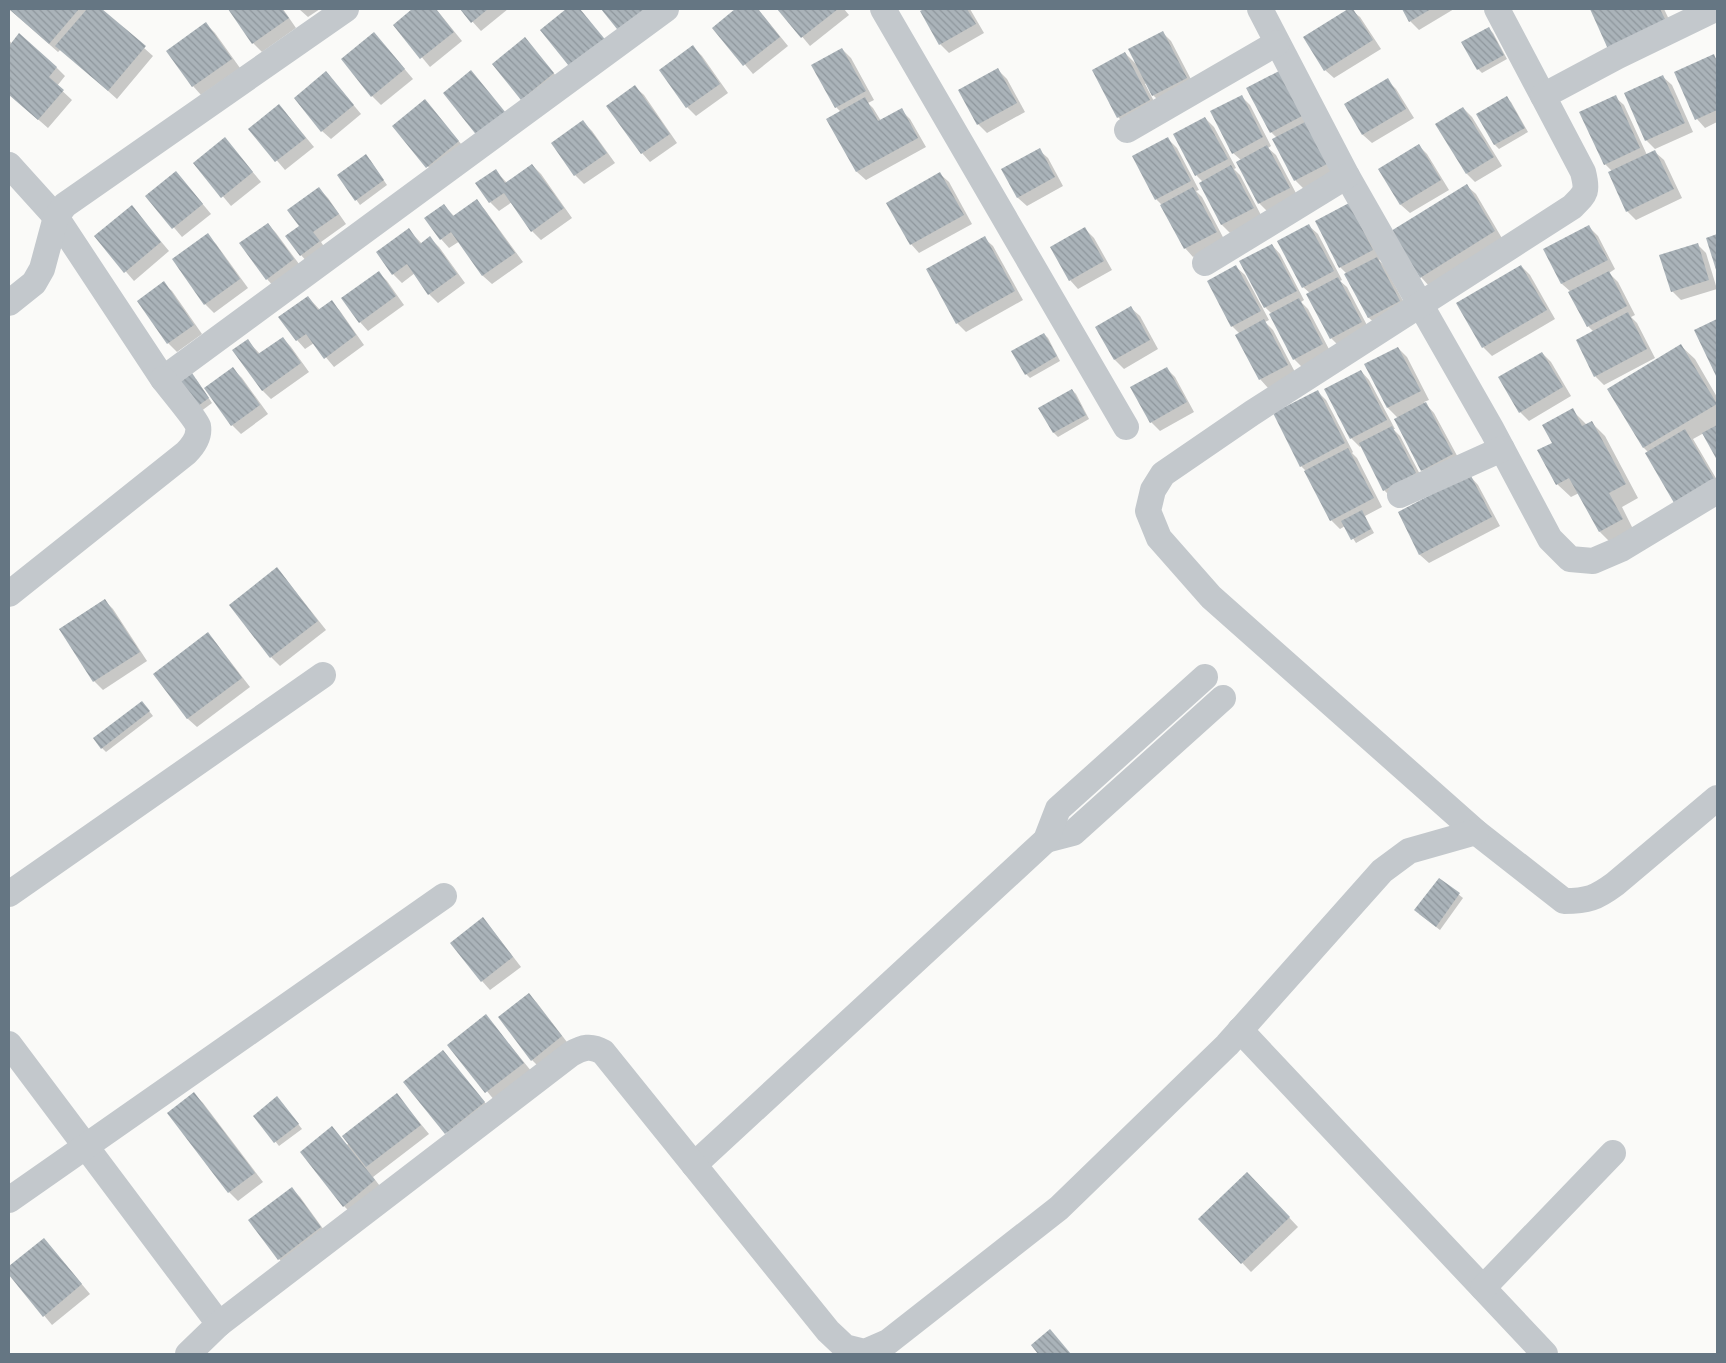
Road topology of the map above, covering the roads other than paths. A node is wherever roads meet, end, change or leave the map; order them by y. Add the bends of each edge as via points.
1 (346, 9) edge
2 (666, 9) edge
3 (883, 9) edge
4 (1260, 9) edge
5 (1497, 9) edge
6 (1715, 9) edge
7 (1278, 43) junction
8 (1543, 96) junction
9 (1127, 130) dead end
10 (9, 165) edge
11 (1347, 176) junction
12 (56, 217) junction
13 (1205, 263) dead end
14 (9, 303) edge
15 (1420, 304) junction
16 (163, 379) junction
17 (1126, 427) dead end
18 (1502, 449) junction
19 (1717, 490) edge
20 (1400, 495) dead end
21 (9, 594) edge
22 (323, 676) dead end
23 (1205, 676) dead end
24 (1222, 698) dead end
25 (1717, 798) edge
26 (1472, 833) junction
27 (1046, 840) junction
28 (9, 894) edge
29 (444, 896) dead end
30 (1240, 1030) junction
31 (9, 1044) edge
32 (85, 1147) junction
33 (1613, 1153) dead end
34 (694, 1165) junction
35 (9, 1200) edge
36 (1483, 1288) junction
37 (219, 1324) junction
38 (893, 1348) edge
39 (188, 1354) edge
40 (1545, 1354) edge

1 - 12 street via 65,205
2 - 16 street
3 - 17 street
4 - 7 street
5 - 8 street
6 - 8 street
7 - 9 street
7 - 11 street
8 - 15 street via 1583,172 1585,194 1572,207
10 - 12 street
11 - 13 street
11 - 15 street
12 - 14 street via 42,269 34,283
12 - 16 street
15 - 18 street
15 - 26 street via 1163,474 1153,490 1148,510 1159,538 1211,597
16 - 21 street via 198,425 194,445
18 - 19 street via 1550,539 1570,559 1593,561 1621,549
18 - 20 street
22 - 28 street
23 - 27 street via 1058,809
24 - 27 street via 1073,833
25 - 26 street via 1615,884 1597,896 1580,901 1564,901
26 - 30 street via 1409,851 1382,871
27 - 34 street
29 - 32 street
30 - 36 street
30 - 38 street via 1059,1208
31 - 32 street
32 - 35 street
32 - 37 street
33 - 36 street
34 - 37 street via 603,1052 594,1046 582,1048
34 - 38 street via 828,1331 845,1347 865,1352
36 - 40 street
37 - 39 street

